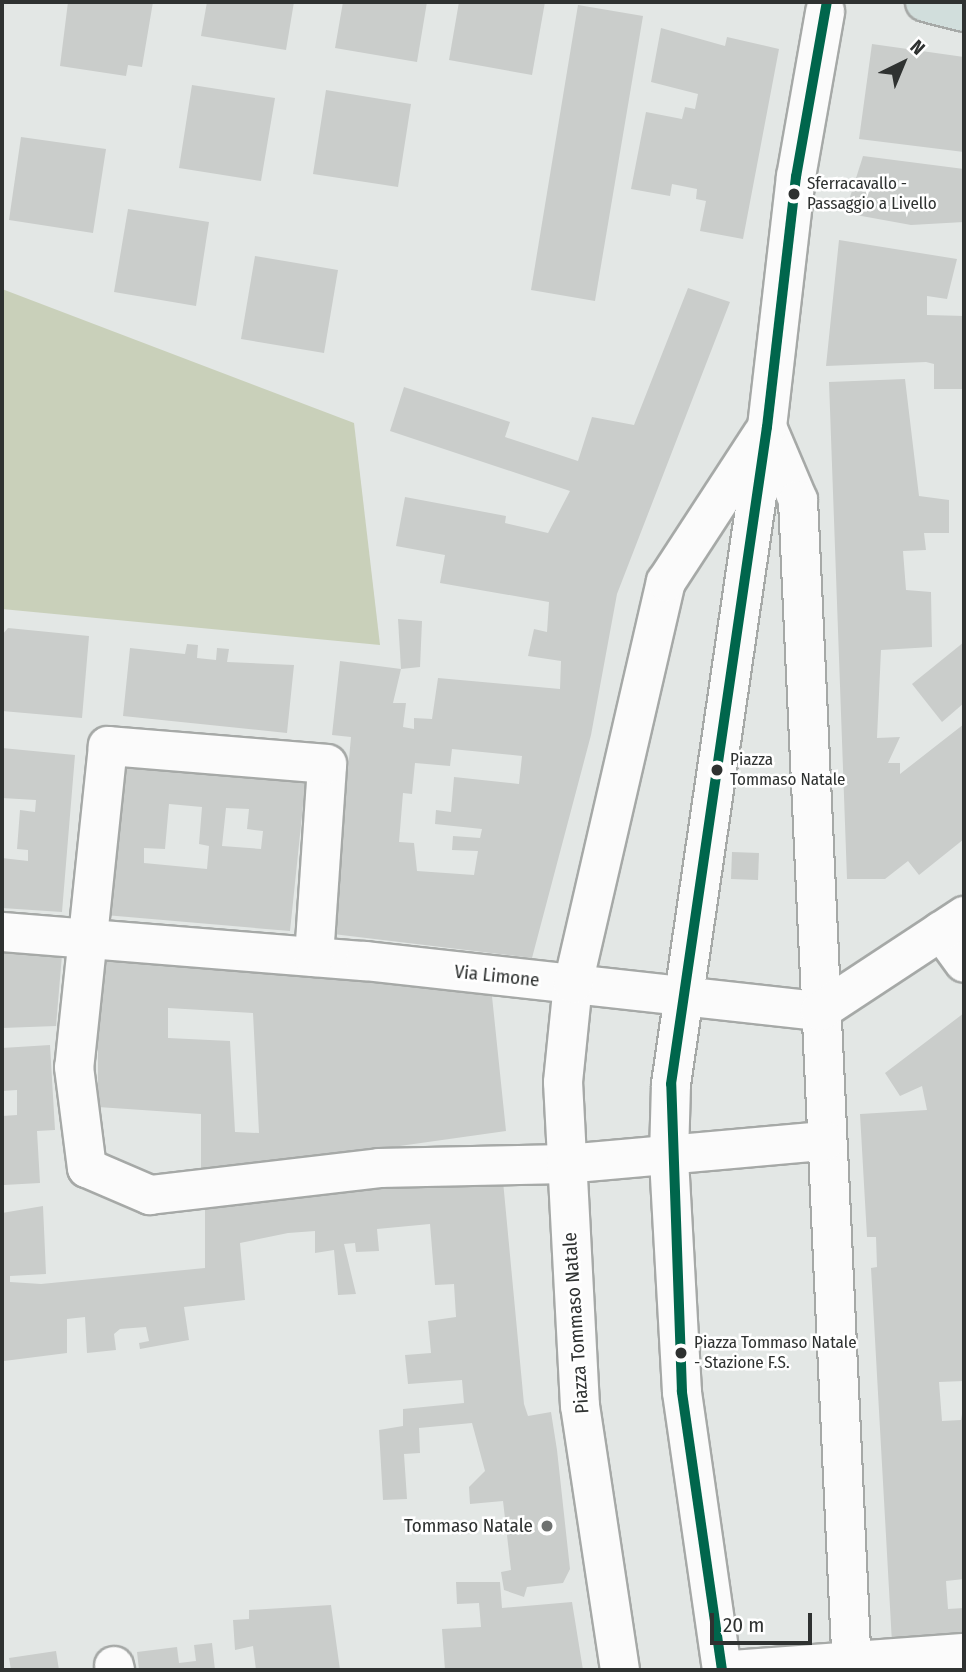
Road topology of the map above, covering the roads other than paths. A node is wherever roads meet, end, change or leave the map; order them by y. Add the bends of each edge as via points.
1 (925, 2) edge
2 (825, 12) dead end
3 (964, 12) edge
4 (767, 427) junction
5 (953, 924) edge
6 (2, 932) edge
7 (88, 939) junction
8 (314, 957) junction
9 (964, 963) edge
10 (573, 984) junction
11 (682, 1000) junction
12 (820, 1011) junction
13 (825, 1141) junction
14 (669, 1156) junction
15 (566, 1164) junction
16 (964, 1653) edge
17 (851, 1666) edge
18 (620, 1670) edge
19 (722, 1670) edge
20 (731, 1670) edge

1 - 3 highway
2 - 4 street via 796,177
4 - 10 street, Piazza Tommaso Natale via 666,582
4 - 11 street
4 - 12 street via 798,500
5 - 9 street
5 - 12 street
6 - 7 street, Via Limone
7 - 8 street, Via Limone
7 - 8 street via 108,746 122,747 327,764
7 - 15 street via 74,1067 87,1168 150,1195 379,1168
8 - 10 street, Via Limone
10 - 11 street, Via Limone
10 - 15 street, Piazza Tommaso Natale via 563,1082
11 - 12 street, Via Limone
11 - 14 street
12 - 13 street
13 - 14 street
13 - 17 street
14 - 15 street
14 - 19 street via 682,1392
15 - 18 street, Piazza Tommaso Natale via 580,1406
16 - 17 street
17 - 20 street

